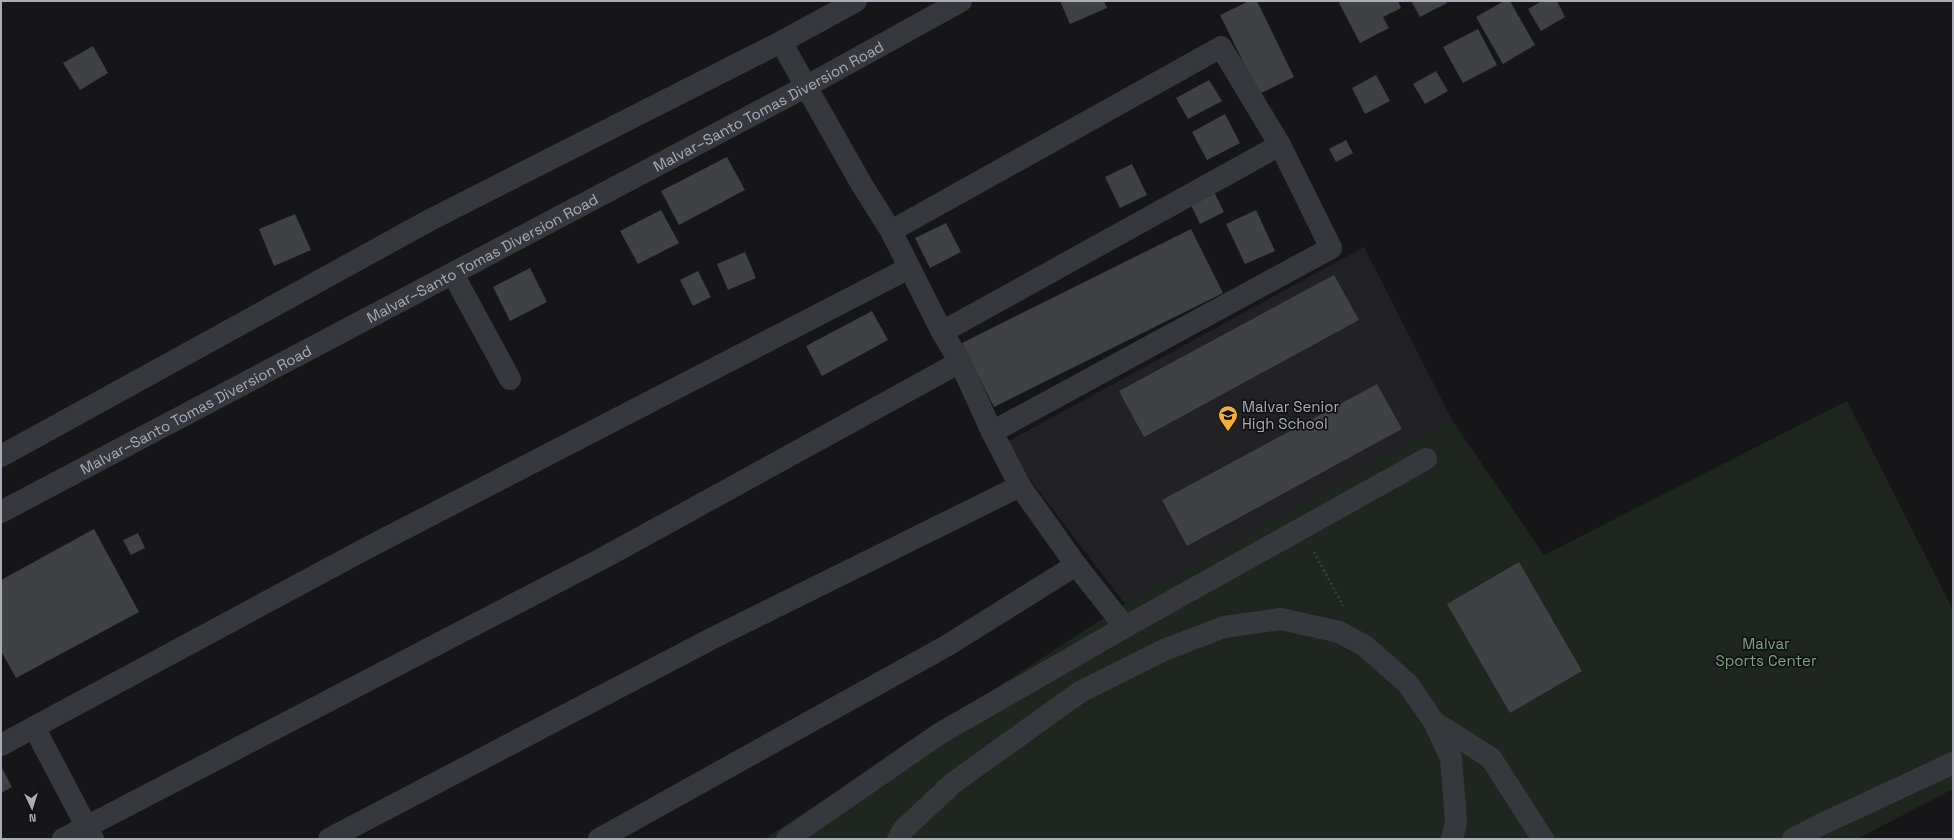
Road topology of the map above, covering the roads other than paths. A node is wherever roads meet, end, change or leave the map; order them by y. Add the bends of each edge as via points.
1 (856, 1) edge
2 (961, 1) edge
3 (781, 42) junction
4 (807, 86) junction
5 (1280, 145) junction
6 (891, 231) junction
7 (909, 268) junction
8 (453, 274) junction
9 (942, 332) junction
10 (960, 362) junction
11 (510, 379) dead end
12 (992, 432) junction
13 (1, 456) edge
14 (1426, 459) dead end
15 (1020, 486) junction
16 (1, 512) edge
17 (1076, 565) junction
18 (1125, 627) junction
19 (1434, 722) junction
20 (34, 727) junction
21 (1, 745) edge
22 (1953, 763) edge
23 (90, 832) edge
24 (63, 839) edge
25 (329, 839) edge
26 (599, 839) edge
27 (787, 839) edge
28 (898, 839) edge
29 (1452, 839) edge
30 (1543, 839) edge
31 (1794, 839) edge

1 - 3 street
2 - 4 street, Malvar–Santo Tomas Diversion Road
3 - 4 street
3 - 13 street via 430,220
4 - 6 street via 862,185
4 - 8 street, Malvar–Santo Tomas Diversion Road
5 - 6 street via 1221,47
5 - 9 street
5 - 12 street via 1331,248
6 - 7 street
7 - 9 street
7 - 20 street via 367,548
8 - 11 street
8 - 16 street, Malvar–Santo Tomas Diversion Road
9 - 10 street
10 - 12 street
10 - 23 street via 607,556
12 - 15 street
14 - 18 street
15 - 17 street
15 - 25 street via 711,639
17 - 18 street
17 - 26 street via 948,645
18 - 27 street via 939,734
19 - 28 street via 1408,684 1365,646 1339,632 1281,619 1224,627 1164,650 1080,692 953,783 903,830
19 - 29 street via 1451,758 1456,822
19 - 30 street via 1491,758
20 - 21 street
20 - 23 street
22 - 31 street
23 - 24 street

